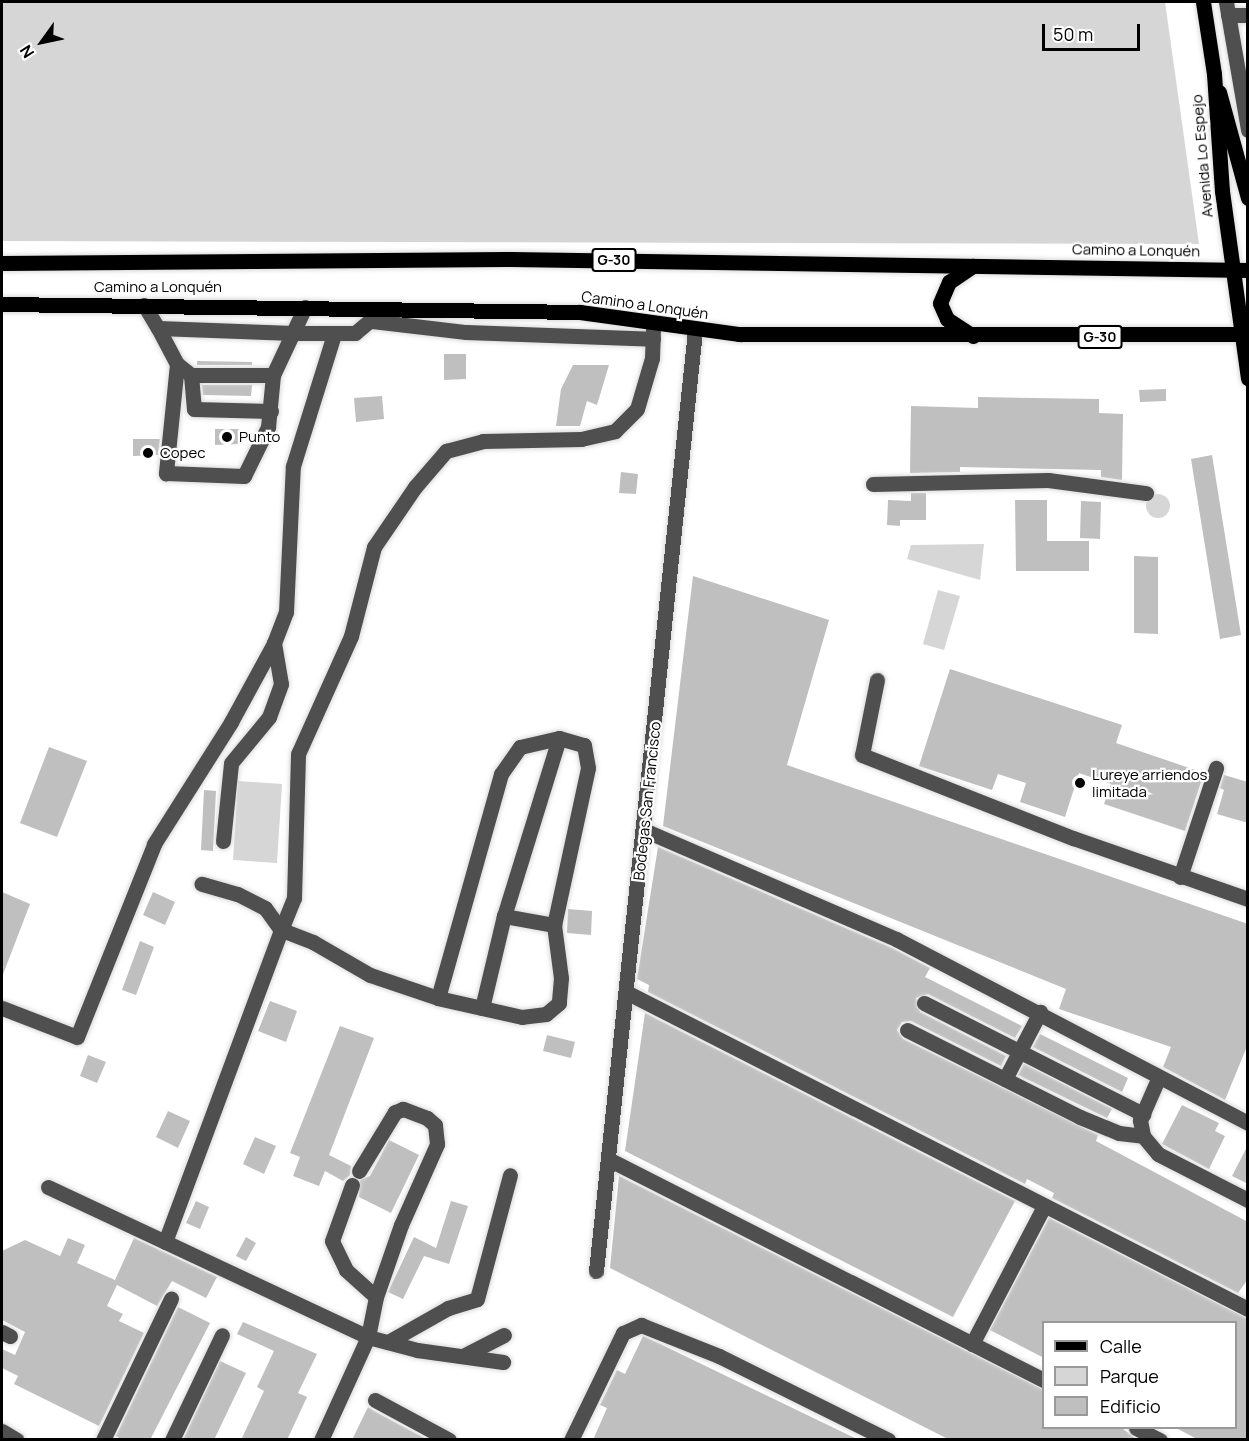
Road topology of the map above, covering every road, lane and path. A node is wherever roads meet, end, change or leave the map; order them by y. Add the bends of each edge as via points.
1 (1203, 2) edge
2 (1227, 8) edge
3 (1248, 15) edge
4 (1214, 74) junction
5 (1248, 130) edge
6 (1248, 198) edge
7 (6, 261) edge
8 (973, 266) junction
9 (1231, 270) junction
10 (1248, 270) edge
11 (2, 304) edge
12 (144, 304) junction
13 (305, 306) junction
14 (383, 308) junction
15 (372, 321) junction
16 (653, 323) junction
17 (158, 328) junction
18 (695, 331) junction
19 (293, 333) junction
20 (334, 334) junction
21 (1244, 336) edge
22 (975, 337) junction
23 (653, 339) junction
24 (177, 364) junction
25 (191, 375) junction
26 (273, 375) junction
27 (1248, 378) edge
28 (271, 411) junction
29 (873, 483) dead end
30 (1146, 493) dead end
31 (274, 643) junction
32 (877, 680) dead end
33 (559, 738) junction
34 (1216, 768) dead end
35 (644, 830) junction
36 (223, 841) dead end
37 (1180, 877) junction
38 (201, 884) dead end
39 (1248, 899) edge
40 (504, 916) junction
41 (554, 925) junction
42 (281, 930) junction
43 (626, 992) junction
44 (438, 998) junction
45 (924, 1003) dead end
46 (482, 1008) junction
47 (3, 1012) edge
48 (1040, 1012) junction
49 (908, 1030) dead end
50 (1019, 1052) junction
51 (1005, 1079) junction
52 (1158, 1079) junction
53 (1143, 1114) junction
54 (1248, 1123) edge
55 (1143, 1136) junction
56 (608, 1159) junction
57 (360, 1171) dead end
58 (510, 1175) dead end
59 (352, 1185) dead end
60 (48, 1187) dead end
61 (1248, 1200) edge
62 (1044, 1206) junction
63 (165, 1242) junction
64 (596, 1271) dead end
65 (376, 1297) junction
66 (171, 1299) dead end
67 (1248, 1309) edge
68 (222, 1335) dead end
69 (504, 1335) dead end
70 (368, 1337) junction
71 (388, 1342) junction
72 (972, 1344) junction
73 (463, 1356) junction
74 (503, 1362) dead end
75 (1042, 1379) edge
76 (375, 1400) dead end
77 (1138, 1429) edge
78 (2, 1431) edge
79 (17, 1440) edge
80 (103, 1440) edge
81 (172, 1440) edge
82 (321, 1440) edge
83 (449, 1440) edge
84 (571, 1440) edge
85 (888, 1440) edge
86 (1160, 1440) edge

1 - 4 main road, Avenida Lo Espejo
2 - 3 street
2 - 5 street
4 - 6 main road, Avenida Lo Espejo
4 - 9 main road, Avenida Lo Espejo
7 - 8 main road, Camino a Lonquén / G-30 via 510,259
8 - 9 main road, Camino a Lonquén / G-30
8 - 22 main road via 949,282 940,303 952,323
9 - 10 main road, Camino a Lonquén / G-30
9 - 21 main road, Avenida Lo Espejo
11 - 12 main road, Camino a Lonquén / G-30
12 - 13 main road, Camino a Lonquén / G-30
12 - 17 street
13 - 14 main road, Camino a Lonquén / G-30
13 - 19 street
14 - 15 street
14 - 16 main road, Camino a Lonquén / G-30 via 580,312
15 - 20 street via 355,333
15 - 23 street via 466,332
16 - 18 main road, Camino a Lonquén / G-30
16 - 23 street
17 - 19 street
17 - 24 street
18 - 22 main road, Camino a Lonquén / G-30
18 - 35 street, Bodegas San Francisco
19 - 20 street
19 - 26 street
20 - 31 street via 293,466 286,612
21 - 22 main road, Camino a Lonquén / G-30
21 - 27 main road, Avenida Lo Espejo
23 - 42 street via 652,358 637,409 615,431 581,439 483,441 446,451 415,487 374,547 351,636 298,754 294,898
24 - 25 street
24 - 28 street via 166,473 244,476 268,427
25 - 26 street
25 - 28 street via 194,409
26 - 28 street
29 - 30 street via 1048,480
31 - 36 street via 281,684 269,717 231,763
31 - 47 street via 231,722 154,844 77,1037
32 - 37 street via 862,755
33 - 40 street
33 - 41 street via 584,745 588,768
33 - 44 street via 520,747 501,774
34 - 37 street
35 - 43 street, Bodegas San Francisco
35 - 48 street via 896,939
37 - 39 street
38 - 42 street via 237,894 265,908
40 - 41 street
40 - 46 street
41 - 46 street via 561,978 559,1003 546,1014 522,1017
42 - 44 street via 313,942 370,975
42 - 63 street
43 - 56 street, Bodegas San Francisco
43 - 62 street
44 - 46 street
45 - 50 street
48 - 50 street
48 - 52 street
49 - 51 street
50 - 51 street
50 - 53 street
51 - 55 street via 1119,1133
52 - 53 street
52 - 54 street
53 - 55 street
55 - 61 street via 1158,1154
56 - 64 street, Bodegas San Francisco
56 - 72 street
57 - 65 street via 395,1112 403,1109 428,1118 435,1125 437,1144 400,1225
58 - 71 street via 477,1299 448,1308
59 - 65 street via 332,1241 346,1270
60 - 63 street
62 - 67 street
62 - 72 street
63 - 70 street
65 - 70 street
66 - 80 street
68 - 81 street
69 - 73 street
70 - 71 street
70 - 82 street
71 - 73 street
72 - 75 street
73 - 74 street
76 - 83 street
77 - 86 street
78 - 79 street
84 - 85 street via 623,1333 641,1325 718,1356

